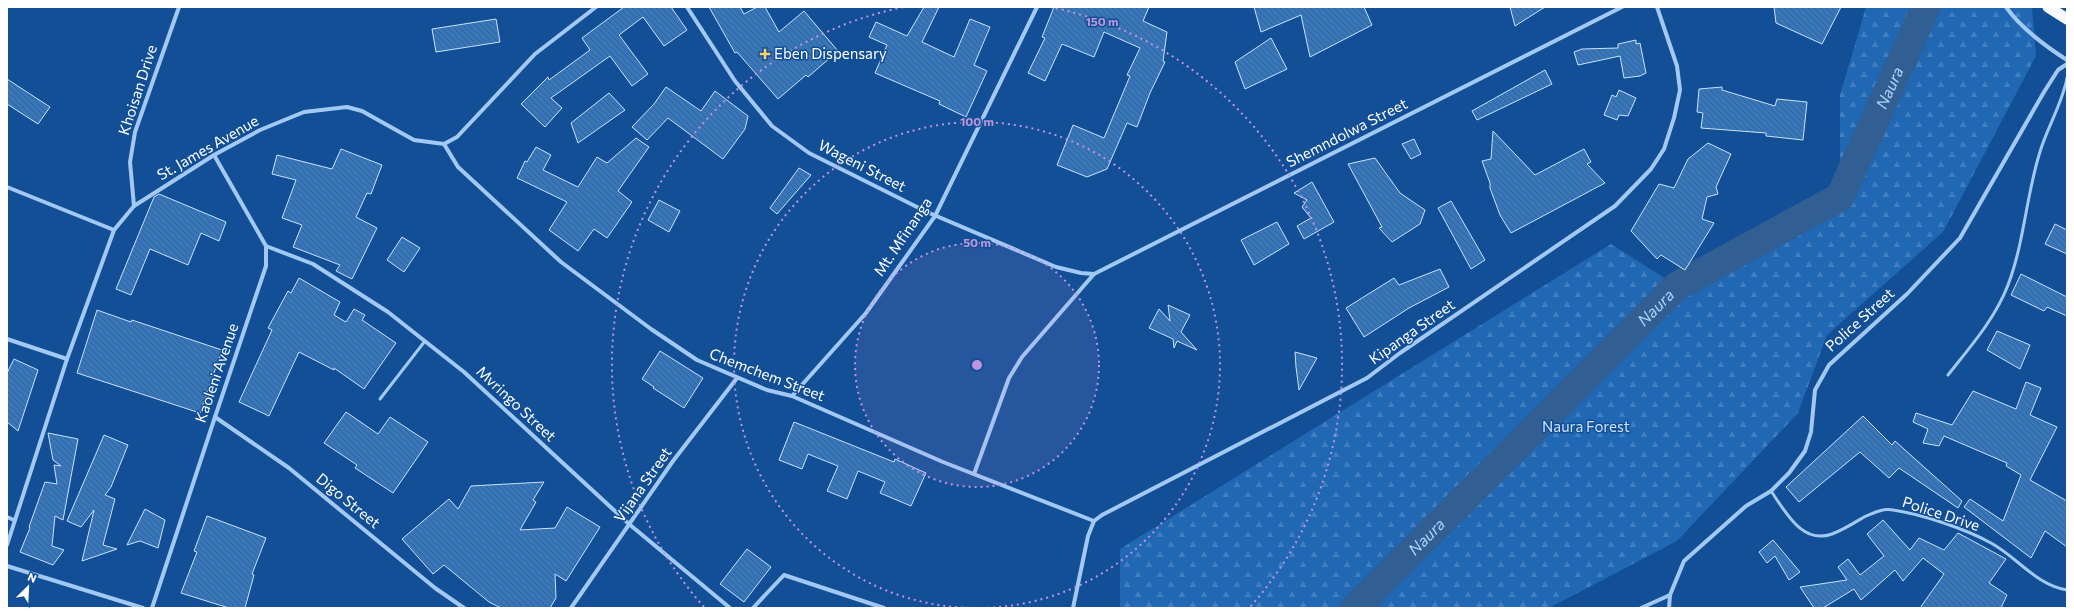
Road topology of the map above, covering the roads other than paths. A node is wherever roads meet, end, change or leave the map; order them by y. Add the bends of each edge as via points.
1 (172, 7) edge
2 (596, 7) edge
3 (687, 7) edge
4 (1036, 7) edge
5 (1622, 7) edge
6 (1657, 7) edge
7 (2006, 7) edge
8 (2048, 7) edge
9 (178, 8) edge
10 (2067, 18) edge
11 (2067, 60) edge
12 (2067, 64) edge
13 (2067, 78) edge
14 (444, 144) junction
15 (214, 155) junction
16 (7, 187) edge
17 (134, 206) junction
18 (935, 216) junction
19 (114, 230) junction
20 (266, 246) junction
21 (1081, 274) joint
22 (1094, 274) junction
23 (7, 339) edge
24 (425, 341) junction
25 (67, 359) junction
26 (1948, 375) dead end
27 (737, 378) junction
28 (792, 396) junction
29 (380, 399) dead end
30 (214, 417) junction
31 (974, 474) junction
32 (1771, 491) junction
33 (7, 517) edge
34 (14, 520) junction
35 (1094, 521) junction
36 (629, 524) junction
37 (7, 544) edge
38 (7, 566) edge
39 (2067, 590) edge
40 (1670, 595) junction
41 (143, 608) edge
42 (152, 608) edge
43 (464, 608) edge
44 (571, 608) edge
45 (730, 608) edge
46 (753, 608) edge
47 (884, 608) edge
48 (1073, 608) edge
49 (1641, 608) edge
50 (1670, 608) edge

1 - 9 street
2 - 14 street via 535,54 457,137
3 - 18 street, Wageni Street via 735,81 772,126 808,153
4 - 18 street, Mt. Mfinanga
5 - 22 street, Shemndolwa Street
6 - 35 street, Kipanga Street via 1677,66 1680,90 1664,149 1651,170 1615,206 1367,378
7 - 11 street via 2013,17
8 - 10 highway
9 - 17 street, Khoisan Drive via 135,132 130,162
12 - 32 street, Police Street via 2058,70 2044,92 1960,238 1907,294 1829,365 1815,390 1811,432 1805,452
13 - 26 lane via 2065,91 2044,139 2032,180 2018,253 2008,286 1987,326
14 - 15 street, St. James Avenue via 414,140 362,111 332,107 304,112 260,130
14 - 27 street, Chemchem Street via 458,167 561,262 697,360
15 - 17 street, St. James Avenue
15 - 20 street, Kaoleni Avenue
16 - 19 street
17 - 19 street, St. James Avenue
18 - 21 street, Wageni Street via 1056,267
18 - 28 street, Mt. Mfinanga via 866,313
19 - 25 street, St. James Avenue
20 - 24 street, Mvringo Street via 313,264 388,312
20 - 30 street, Kaoleni Avenue via 266,266
21 - 22 street, Shemndolwa Street
22 - 31 street via 1022,357 1009,378
23 - 25 street
24 - 29 lane
24 - 36 street, Mvringo Street via 464,372
25 - 34 street, St. James Avenue
27 - 28 street, Chemchem Street via 767,390
27 - 36 street, Vijana Street via 673,461
28 - 31 street, Chemchem Street
30 - 42 street, Kaoleni Avenue
30 - 43 street, Digo Street via 289,468 435,588
31 - 35 street, Chemchem Street
32 - 39 lane, Police Drive via 1796,526 1807,533 1818,536 1832,534 1877,511 1892,509 1941,523 1991,543 2044,582
32 - 40 street, Police Street via 1746,506 1684,561
33 - 34 street
34 - 37 street, St. James Avenue
35 - 48 street via 1088,536
36 - 44 street, Vijana Street
36 - 45 street, Mvringo Street
38 - 41 street
40 - 49 street
40 - 50 street, Police Street
46 - 47 street via 784,575

